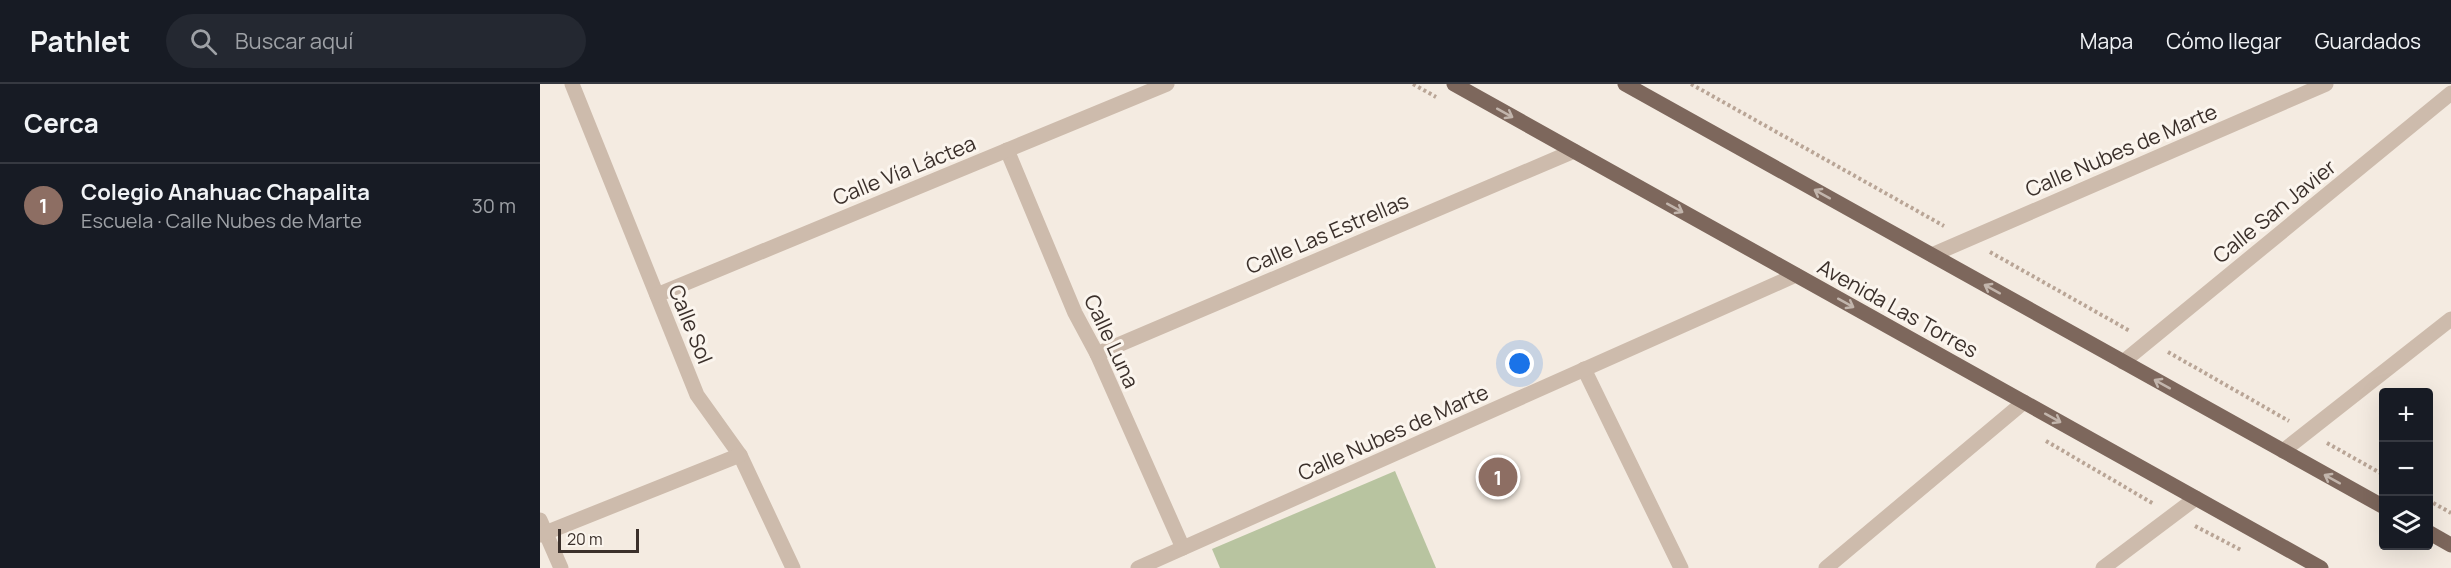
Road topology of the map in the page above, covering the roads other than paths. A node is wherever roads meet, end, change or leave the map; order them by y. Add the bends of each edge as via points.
1 (572, 84) edge
2 (1167, 84) edge
3 (1454, 84) edge
4 (1625, 84) edge
5 (2326, 84) edge
6 (2451, 93) edge
7 (1007, 150) junction
8 (1574, 151) junction
9 (1932, 255) junction
10 (1796, 275) junction
11 (657, 295) junction
12 (2451, 319) edge
13 (1097, 354) junction
14 (2123, 362) junction
15 (1584, 369) junction
16 (2024, 402) junction
17 (2283, 451) junction
18 (740, 456) junction
19 (2196, 498) junction
20 (2379, 504) edge
21 (542, 530) edge
22 (2433, 534) edge
23 (2449, 542) edge
24 (1183, 548) junction
25 (561, 568) edge
26 (793, 568) edge
27 (1138, 568) edge
28 (1681, 568) edge
29 (1826, 568) edge
30 (2103, 568) edge
31 (2320, 568) edge

1 - 11 street, Calle Sol
2 - 7 street, Calle Vía Láctea
3 -> 8 main road, Avenida Las Torres
9 -> 4 main road
5 - 9 street, Calle Nubes de Marte
6 - 14 street, Calle San Javier
7 - 11 street, Calle Vía Láctea
7 - 13 street, Calle Luna via 1075,313
8 -> 10 main road, Avenida Las Torres
8 - 13 street, Calle Las Estrellas
14 -> 9 main road
10 - 15 street, Calle Nubes de Marte
10 -> 16 main road, Avenida Las Torres
11 - 18 street, Calle Sol via 697,395
12 - 17 street
13 - 24 street, Calle Luna
17 -> 14 main road
15 - 24 street, Calle Nubes de Marte
15 - 28 street
16 -> 19 main road, Avenida Las Torres
16 - 29 street
20 -> 17 main road
18 - 21 street
18 - 26 street, Calle Sol
19 - 30 street
19 - 31 main road, Avenida Las Torres
21 - 25 street
22 - 23 main road
24 - 27 street, Calle Nubes de Marte

